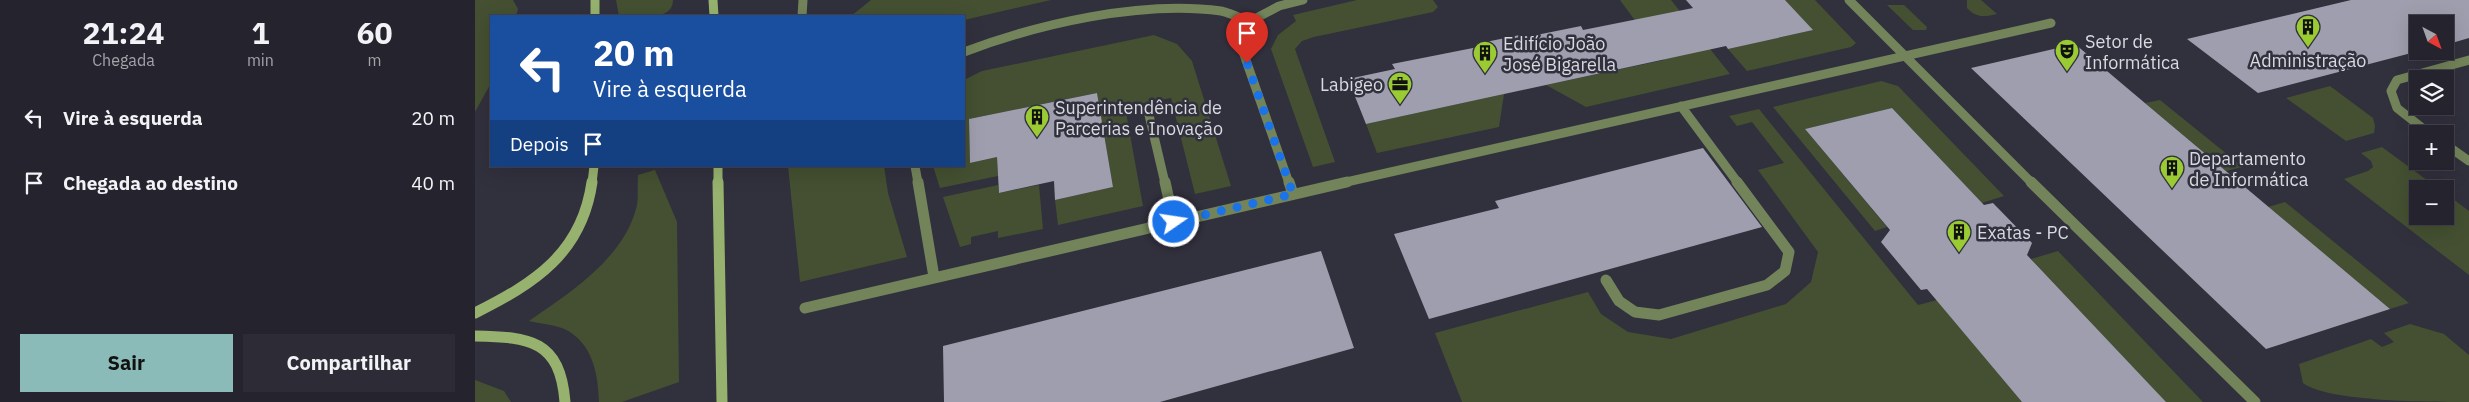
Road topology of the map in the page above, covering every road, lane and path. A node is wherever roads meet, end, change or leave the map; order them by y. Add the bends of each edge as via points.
1 (595, 0) edge
2 (713, 0) edge
3 (803, 0) edge
4 (1303, 0) edge
5 (1849, 0) edge
6 (595, 15) edge
7 (714, 15) edge
8 (802, 15) edge
9 (1249, 22) junction
10 (2051, 23) dead end
11 (965, 52) edge
12 (1904, 55) junction
13 (2469, 60) edge
14 (1681, 106) junction
15 (1149, 115) dead end
16 (2419, 125) edge
17 (2454, 150) edge
18 (2469, 161) edge
19 (594, 167) edge
20 (718, 167) edge
21 (915, 167) edge
22 (1293, 194) junction
23 (1174, 222) junction
24 (934, 277) junction
25 (1606, 280) dead end
26 (805, 308) dead end
27 (475, 313) edge
28 (475, 336) edge
29 (565, 402) edge
30 (723, 402) edge
31 (2255, 402) edge

1 - 6 main road
2 - 7 main road
3 - 8 lane
4 - 9 lane via 1279,6
5 - 12 lane
9 - 11 lane via 1223,12 1179,8 1104,15 996,39
9 - 22 lane via 1241,46
10 - 12 lane
12 - 14 lane
12 - 31 lane
13 - 16 lane via 2397,80 2391,91 2397,108
14 - 22 lane
14 - 25 lane via 1789,252 1785,271 1767,285 1659,315 1635,312 1619,301
15 - 23 lane
17 - 18 lane
19 - 27 main road via 581,226 566,250 530,282
20 - 30 main road
21 - 24 lane
22 - 23 lane
23 - 24 lane
24 - 26 lane
28 - 29 main road via 509,336 537,344 555,359 565,381

